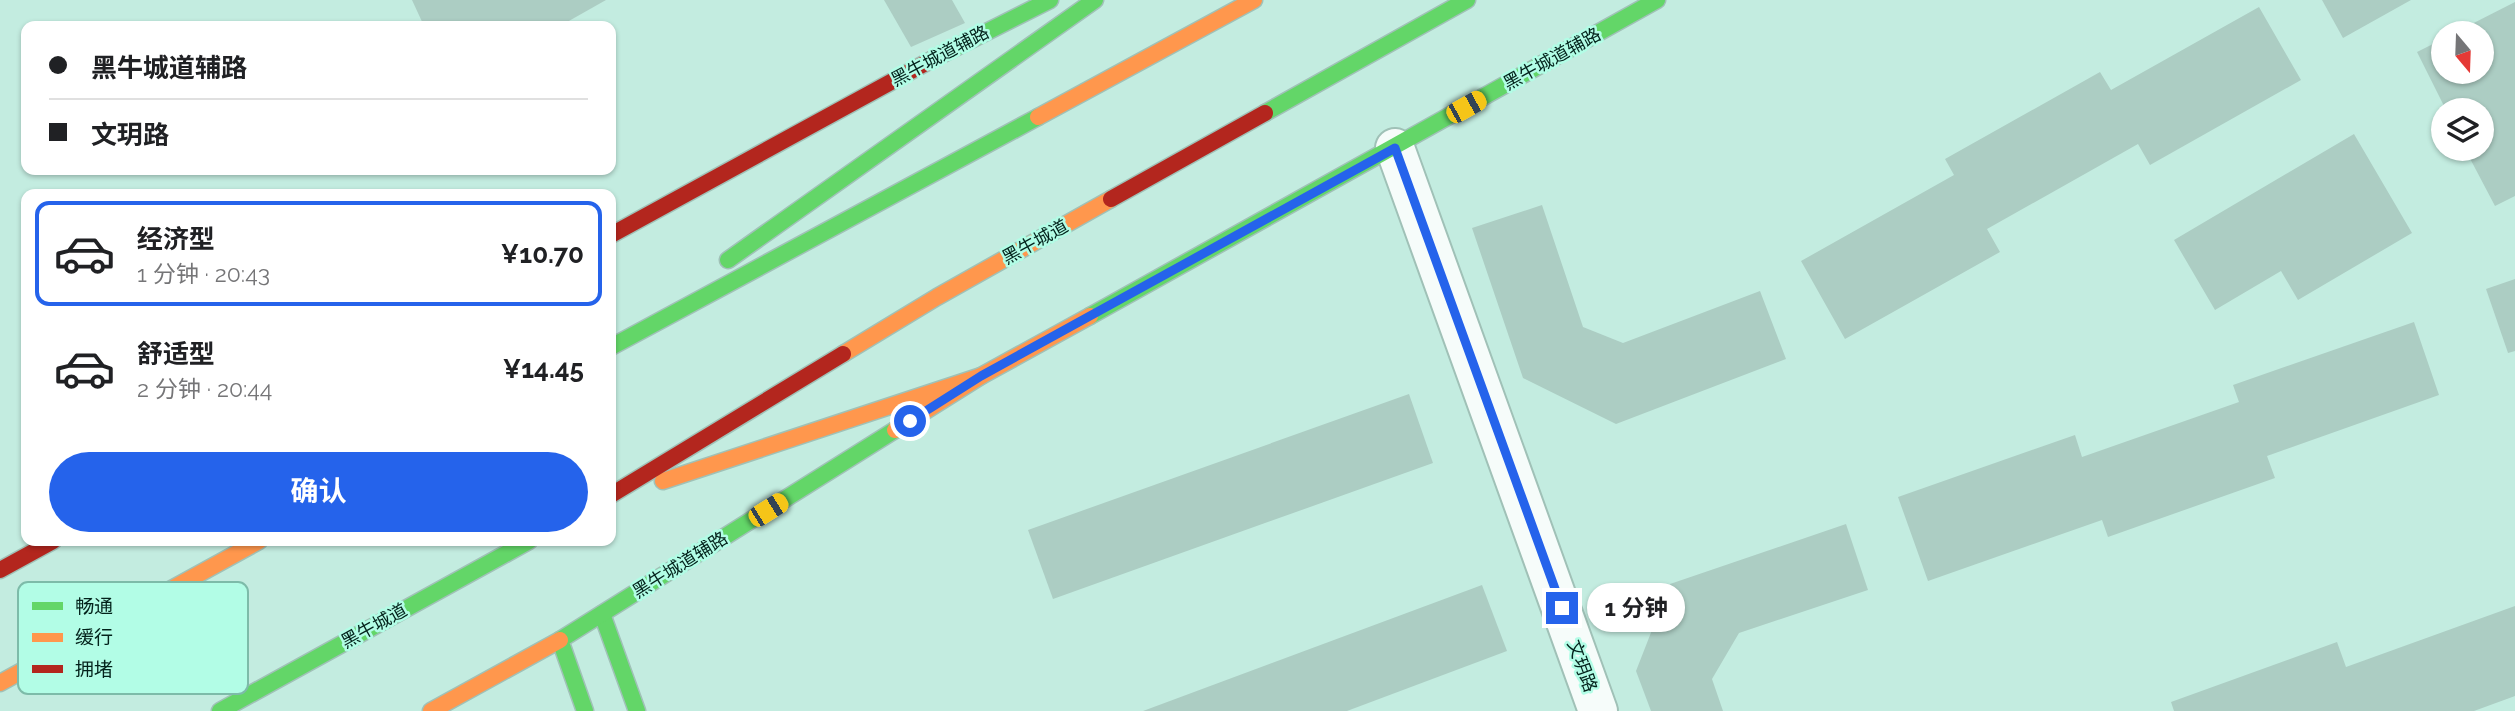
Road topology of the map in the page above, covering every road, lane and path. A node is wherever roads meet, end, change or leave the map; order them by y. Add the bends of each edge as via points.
1 (1050, 0) edge
2 (1095, 0) edge
3 (1254, 0) edge
4 (1467, 0) edge
5 (1657, 0) edge
6 (1395, 148) junction
7 (616, 232) edge
8 (616, 342) edge
9 (616, 343) edge
10 (981, 376) junction
11 (616, 494) edge
12 (616, 495) edge
13 (44, 546) edge
14 (250, 546) edge
15 (520, 546) edge
16 (0, 570) edge
17 (184, 582) edge
18 (602, 614) junction
19 (560, 640) junction
20 (18, 673) edge
21 (0, 683) edge
22 (220, 711) edge
23 (430, 711) edge
24 (585, 711) edge
25 (637, 711) edge
26 (1598, 711) edge

1 - 7 main road, 黑牛城道辅路
2 - 8 main road
3 - 9 main road
4 - 11 main road, 黑牛城道 via 937,297
5 - 6 main road, 黑牛城道辅路
6 - 10 main road, 黑牛城道辅路
6 - 26 street, 文玥路
10 - 12 main road
10 - 18 main road, 黑牛城道辅路
13 - 16 main road
14 - 17 main road
15 - 22 main road, 黑牛城道
18 - 19 main road, 黑牛城道辅路
18 - 25 main road
19 - 23 main road, 黑牛城道辅路
19 - 24 main road
20 - 21 main road

